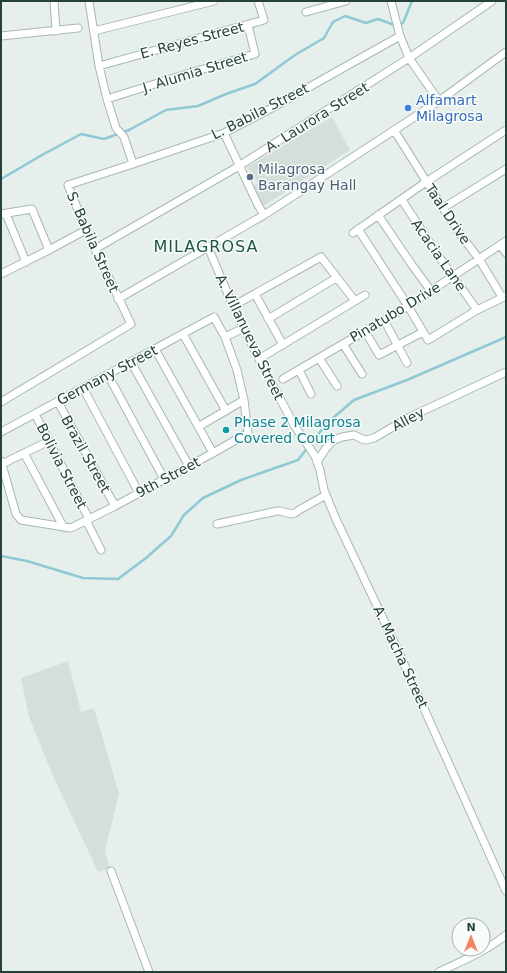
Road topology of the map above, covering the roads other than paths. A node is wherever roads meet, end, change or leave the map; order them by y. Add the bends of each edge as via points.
1 (54, 1) edge
2 (89, 1) edge
3 (214, 1) edge
4 (258, 1) edge
5 (346, 1) edge
6 (391, 1) edge
7 (492, 1) edge
8 (306, 12) dead end
9 (248, 25) junction
10 (78, 28) dead end
11 (56, 31) junction
12 (94, 31) junction
13 (399, 33) junction
14 (1, 36) edge
15 (506, 52) edge
16 (409, 58) junction
17 (99, 66) junction
18 (107, 99) junction
19 (439, 101) junction
20 (394, 130) junction
21 (506, 130) edge
22 (224, 133) junction
23 (133, 164) junction
24 (239, 166) junction
25 (506, 169) edge
26 (426, 182) junction
27 (68, 185) joint
28 (402, 200) junction
29 (443, 208) junction
30 (4, 214) edge
31 (264, 214) junction
32 (378, 214) junction
33 (86, 230) junction
34 (503, 243) edge
35 (208, 247) junction
36 (95, 248) junction
37 (49, 250) junction
38 (506, 253) edge
39 (479, 259) junction
40 (26, 262) junction
41 (1, 274) edge
42 (454, 277) junction
43 (336, 278) junction
44 (431, 291) junction
45 (255, 294) junction
46 (365, 295) dead end
47 (504, 296) edge
48 (118, 299) junction
49 (355, 301) junction
50 (233, 306) junction
51 (408, 306) junction
52 (477, 310) junction
53 (268, 319) junction
54 (384, 320) junction
55 (244, 328) junction
56 (365, 331) junction
57 (423, 332) junction
58 (183, 334) junction
59 (225, 337) junction
60 (343, 344) junction
61 (283, 345) junction
62 (397, 345) junction
63 (155, 349) junction
64 (319, 358) junction
65 (259, 359) junction
66 (131, 362) junction
67 (407, 363) dead end
68 (299, 370) junction
69 (506, 372) edge
70 (362, 374) dead end
71 (108, 375) junction
72 (283, 380) dead end
73 (337, 386) dead end
74 (83, 388) junction
75 (311, 394) dead end
76 (244, 400) junction
77 (1, 402) edge
78 (58, 402) junction
79 (226, 411) junction
80 (36, 414) junction
81 (294, 425) joint
82 (198, 427) junction
83 (1, 432) edge
84 (49, 441) junction
85 (24, 453) junction
86 (213, 453) junction
87 (316, 459) junction
88 (2, 462) edge
89 (189, 466) junction
90 (164, 479) junction
91 (139, 493) junction
92 (326, 496) junction
93 (115, 506) junction
94 (88, 519) junction
95 (217, 524) dead end
96 (64, 528) junction
97 (101, 550) dead end
98 (111, 871) dead end
99 (506, 891) edge
100 (506, 935) edge
101 (149, 972) edge
102 (439, 972) edge

1 - 11 street
2 - 12 street
3 - 12 street
4 - 9 street, E. Reyes Street via 264,20
5 - 8 street
6 - 13 street
7 - 16 street, A. Laurora Street
9 - 17 street, E. Reyes Street
9 - 18 street, J. Alumia Street via 255,54
10 - 11 street
11 - 14 street
12 - 17 street
13 - 16 street
13 - 22 street, L. Babila Street
15 - 19 street
16 - 19 street
16 - 24 street, A. Laurora Street
17 - 18 street
18 - 23 street via 116,128 124,137
19 - 20 street
20 - 26 street, Taal Drive
20 - 31 street
21 - 26 street
22 - 23 street, L. Babila Street
22 - 24 street
23 - 27 street, L. Babila Street
24 - 31 street
24 - 36 street, A. Laurora Street
25 - 29 street
26 - 28 street
26 - 29 street, Taal Drive
27 - 33 street, S. Babila Street
28 - 32 street
28 - 42 street, Acacia Lane
29 - 39 street, Taal Drive
30 - 37 street via 32,209
30 - 40 street
31 - 35 street
32 - 44 street
32 - 51 street via 356,231
33 - 36 street, S. Babila Street
33 - 37 street
34 - 38 street
34 - 39 street, Pinatubo Drive
35 - 48 street
35 - 50 street, A. Villanueva Street
36 - 48 street, S. Babila Street
37 - 40 street
39 - 42 street, Pinatubo Drive
39 - 47 street, Taal Drive
40 - 41 street
42 - 44 street, Pinatubo Drive
42 - 52 street, Acacia Lane
43 - 45 street via 321,257
43 - 49 street
43 - 53 street
44 - 51 street, Pinatubo Drive
45 - 50 street
45 - 53 street
46 - 49 street
47 - 52 street
48 - 77 street, S. Babila Street via 131,324
49 - 61 street
50 - 55 street, A. Villanueva Street
51 - 54 street, Pinatubo Drive
51 - 57 street
52 - 57 street via 428,340
53 - 61 street
54 - 56 street, Pinatubo Drive
54 - 62 street
55 - 59 street
55 - 65 street, A. Villanueva Street
56 - 60 street, Pinatubo Drive
56 - 62 street via 379,355
57 - 62 street
58 - 59 street, Germany Street via 214,317
58 - 63 street, Germany Street
58 - 79 street
59 - 76 street
60 - 64 street, Pinatubo Drive
60 - 70 street
61 - 65 street
62 - 67 street
63 - 66 street, Germany Street
63 - 82 street
64 - 68 street, Pinatubo Drive
64 - 73 street
65 - 81 street, A. Villanueva Street
66 - 71 street, Germany Street
66 - 89 street
68 - 72 street, Pinatubo Drive
68 - 75 street
69 - 87 street, Alley via 410,417 374,438 366,440 354,435 334,440
71 - 74 street, Germany Street
71 - 90 street
74 - 78 street, Germany Street
74 - 91 street
76 - 79 street
76 - 86 street, 9th Street via 248,433
78 - 80 street, Germany Street
78 - 93 street, Brazil Street
79 - 82 street
80 - 83 street, Germany Street
80 - 84 street, Bolivia Street
81 - 87 street, A. Macha Street
82 - 86 street
84 - 85 street
84 - 94 street, Bolivia Street
85 - 88 street
85 - 96 street
86 - 89 street, 9th Street
87 - 92 street, A. Macha Street
88 - 96 street, 9th Street via 16,514 21,520
89 - 90 street, 9th Street
90 - 91 street, 9th Street
91 - 93 street, 9th Street
92 - 95 street via 295,513 277,511
92 - 99 street, A. Macha Street
93 - 94 street, 9th Street
94 - 96 street, 9th Street via 71,528
94 - 97 street
98 - 101 street
100 - 102 street via 470,958

